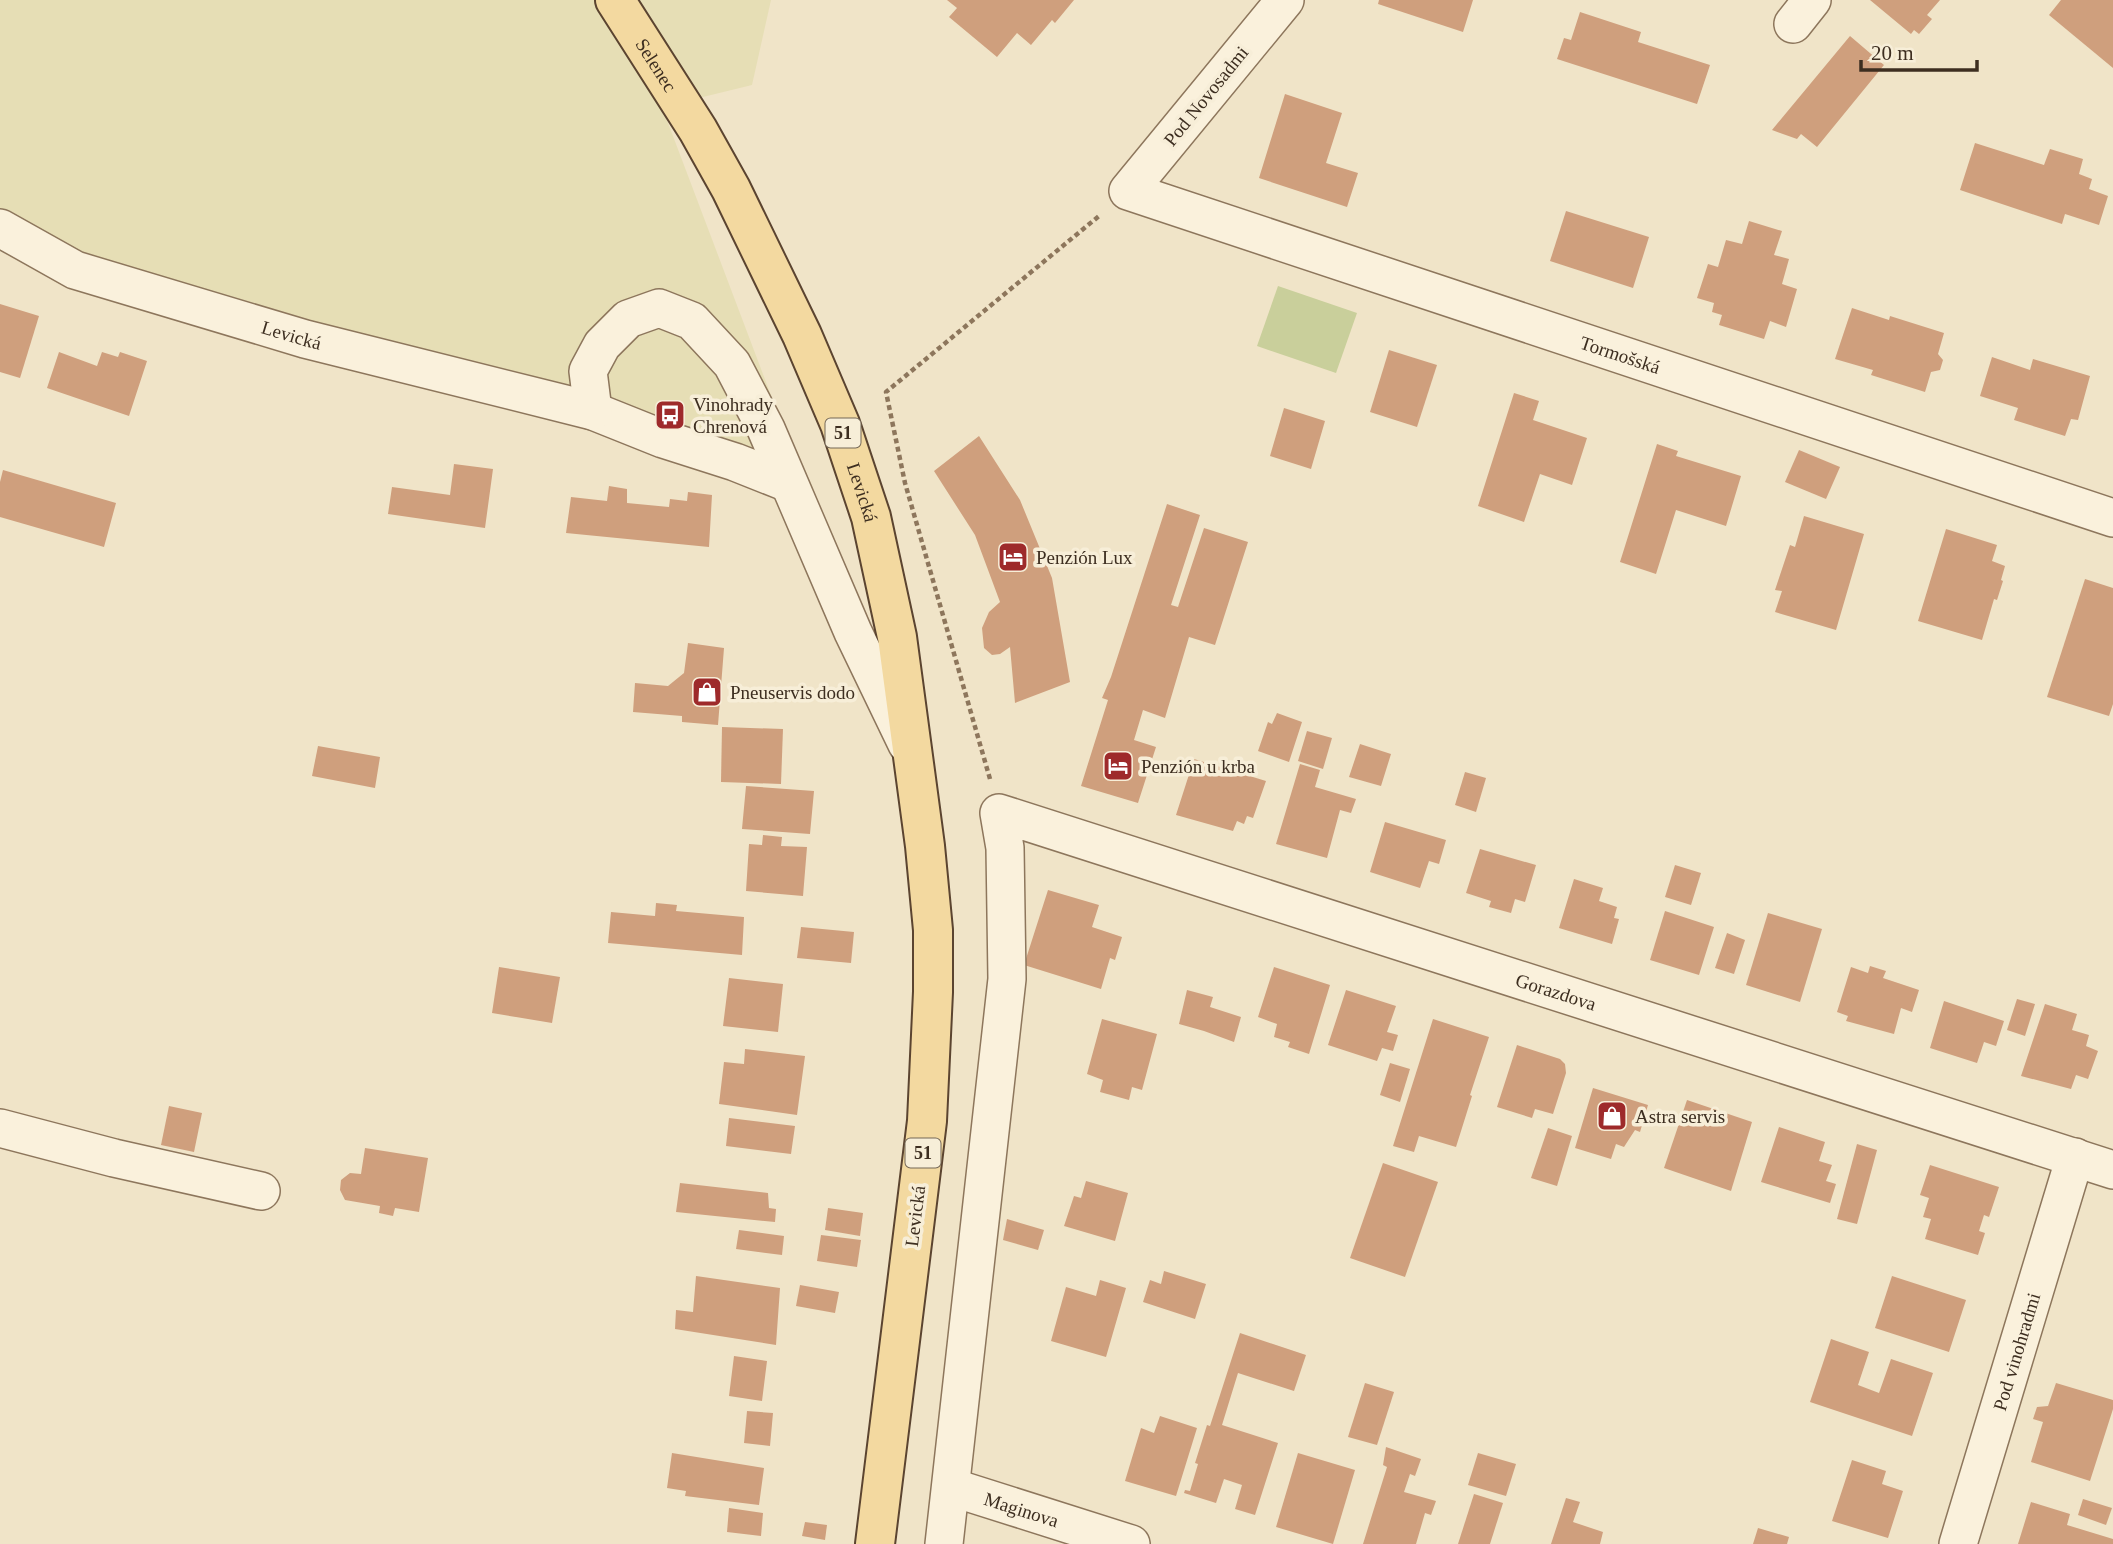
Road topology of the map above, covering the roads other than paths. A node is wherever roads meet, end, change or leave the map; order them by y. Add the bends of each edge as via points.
1 (615, 0) edge
2 (1267, 6) edge
3 (698, 130) joint
4 (1128, 191) joint
5 (0, 228) edge
6 (593, 411) junction
7 (788, 484) junction
8 (2113, 518) edge
9 (915, 761) junction
10 (0, 1128) edge
11 (2075, 1157) junction
12 (2113, 1170) edge
13 (261, 1191) dead end
14 (951, 1487) junction
15 (875, 1544) edge
16 (944, 1544) edge
17 (1131, 1544) edge
18 (1958, 1544) edge

1 - 3 main road, Selenec / 51
2 - 4 street, Pod Novosadmi
3 - 9 main road, Levická / 51 via 802,335 840,424 874,530 897,637
4 - 8 street, Tormošská
5 - 6 street, Levická via 75,270 304,339
6 - 7 street, Levická
6 - 7 street, Levická via 588,371 602,345 628,319 659,308 692,321 732,364
7 - 9 street, Levická
9 - 15 main road, Levická / 51 via 933,930 927,1121
10 - 13 street
11 - 12 street, Gorazdova
11 - 14 street, Gorazdova via 999,813 1005,848 1007,979
11 - 18 street, Pod vinohradmi
14 - 16 street
14 - 17 street, Maginova

